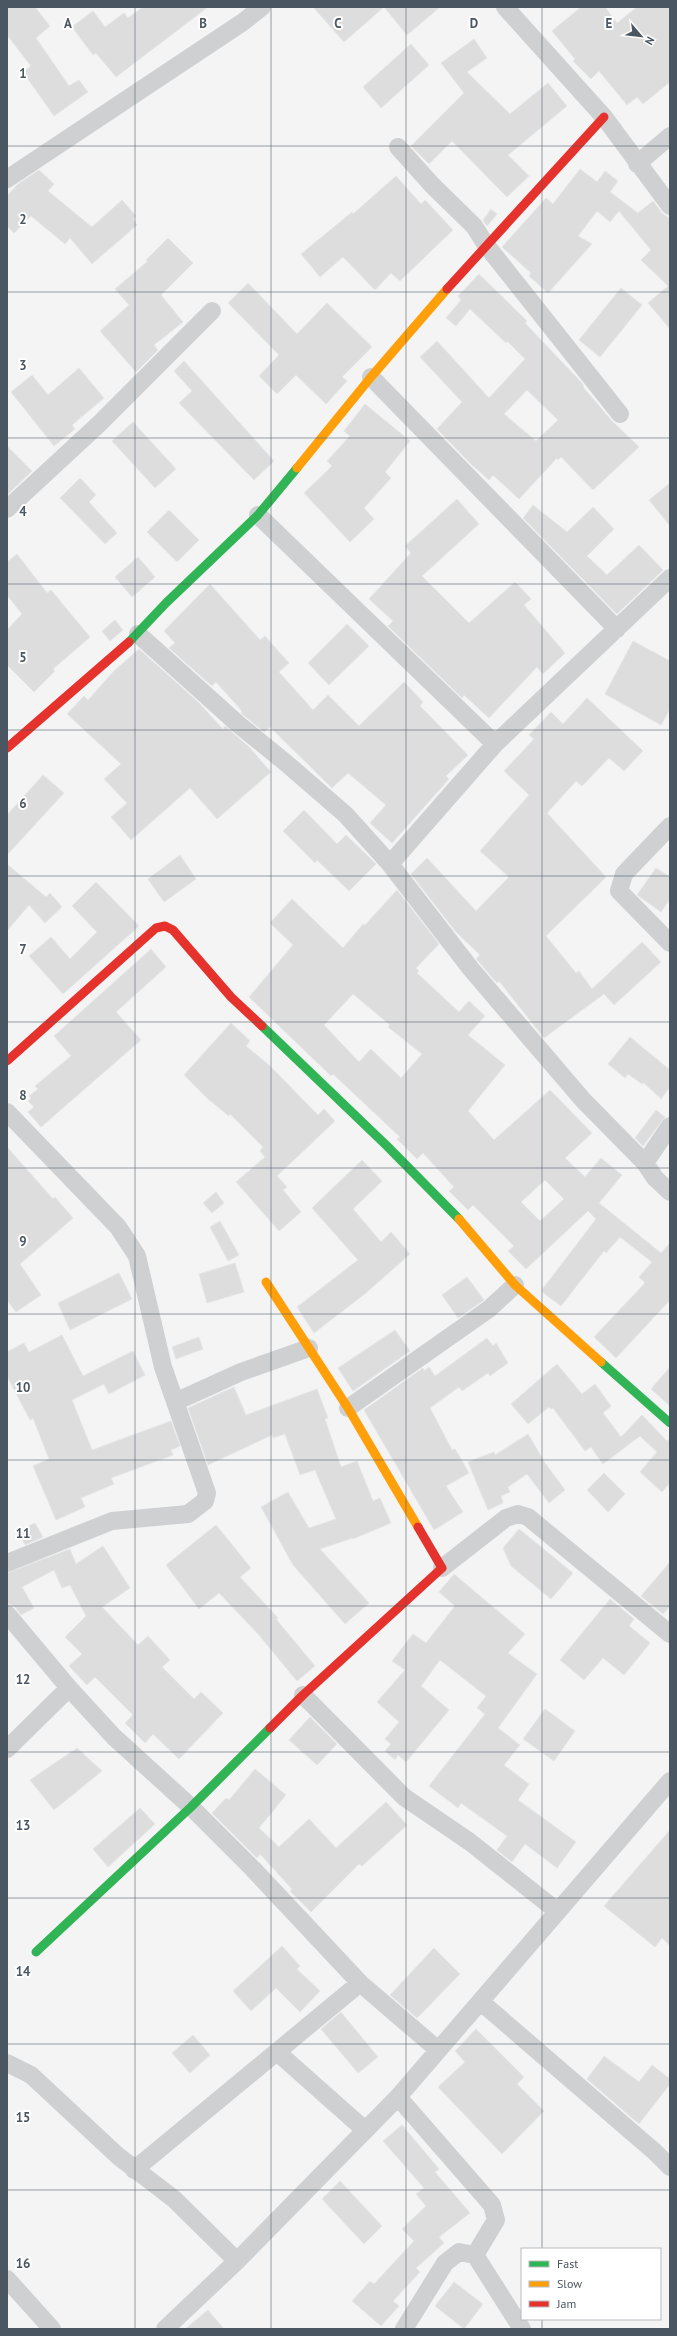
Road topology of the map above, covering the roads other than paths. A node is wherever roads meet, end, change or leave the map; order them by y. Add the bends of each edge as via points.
1 (262, 7) edge
2 (505, 7) edge
3 (604, 117) junction
4 (670, 136) edge
5 (398, 147) dead end
6 (637, 164) junction
7 (7, 178) edge
8 (670, 206) edge
9 (486, 245) junction
10 (212, 311) dead end
11 (371, 377) junction
12 (620, 414) dead end
13 (7, 508) edge
14 (258, 515) junction
15 (670, 578) edge
16 (617, 629) junction
17 (138, 634) junction
18 (496, 744) junction
19 (7, 748) edge
20 (670, 826) edge
21 (390, 864) junction
22 (670, 943) edge
23 (7, 1061) edge
24 (7, 1112) edge
25 (670, 1126) edge
26 (645, 1163) junction
27 (670, 1192) edge
28 (266, 1282) dead end
29 (515, 1284) junction
30 (309, 1348) junction
31 (175, 1402) junction
32 (348, 1408) junction
33 (670, 1423) edge
34 (7, 1563) edge
35 (442, 1568) junction
36 (7, 1614) edge
37 (670, 1634) edge
38 (68, 1688) junction
39 (303, 1696) junction
40 (7, 1749) edge
41 (670, 1781) edge
42 (191, 1807) junction
43 (557, 1911) junction
44 (36, 1952) dead end
45 (360, 1983) junction
46 (481, 2002) junction
47 (437, 2049) junction
48 (277, 2052) junction
49 (7, 2063) edge
50 (398, 2097) junction
51 (365, 2130) junction
52 (670, 2167) edge
53 (134, 2170) junction
54 (475, 2254) junction
55 (237, 2261) junction
56 (7, 2278) edge
57 (52, 2329) edge
58 (165, 2329) edge
59 (404, 2329) edge
60 (522, 2329) edge

1 - 7 street
2 - 3 street
3 - 6 street
3 - 9 street
4 - 6 street
5 - 9 street via 474,226
6 - 8 street
9 - 11 street
9 - 12 street
10 - 13 street via 99,424
11 - 14 street
11 - 16 street
14 - 17 street via 166,603
14 - 18 street
15 - 16 street
16 - 18 street
17 - 19 street
17 - 21 street via 238,724 346,815
18 - 21 street
20 - 22 street via 624,874 619,891
21 - 26 street via 471,969 583,1100
23 - 29 street via 156,928 165,926 173,930 231,997 393,1151 464,1224
24 - 31 street via 118,1227 137,1256 163,1367
25 - 26 street
26 - 27 street via 655,1178
28 - 30 street
29 - 32 street via 489,1309
29 - 33 street
30 - 31 street via 241,1372
30 - 32 street
31 - 34 street via 207,1493 205,1501 188,1514 112,1521
32 - 35 street
35 - 37 street via 506,1518 518,1514 528,1517
35 - 39 street
36 - 38 street
38 - 40 street
38 - 42 street via 114,1737
39 - 42 street
39 - 43 street via 404,1797 470,1842
41 - 43 street
42 - 44 street
42 - 45 street
43 - 46 street
45 - 47 street
45 - 48 street
46 - 47 street
46 - 52 street
47 - 50 street
48 - 51 street
48 - 53 street
49 - 53 street via 31,2076
50 - 51 street
50 - 54 street via 492,2205 496,2220
51 - 55 street
53 - 55 street via 174,2199
54 - 59 street via 459,2252 445,2263
54 - 60 street
55 - 58 street
56 - 57 street

